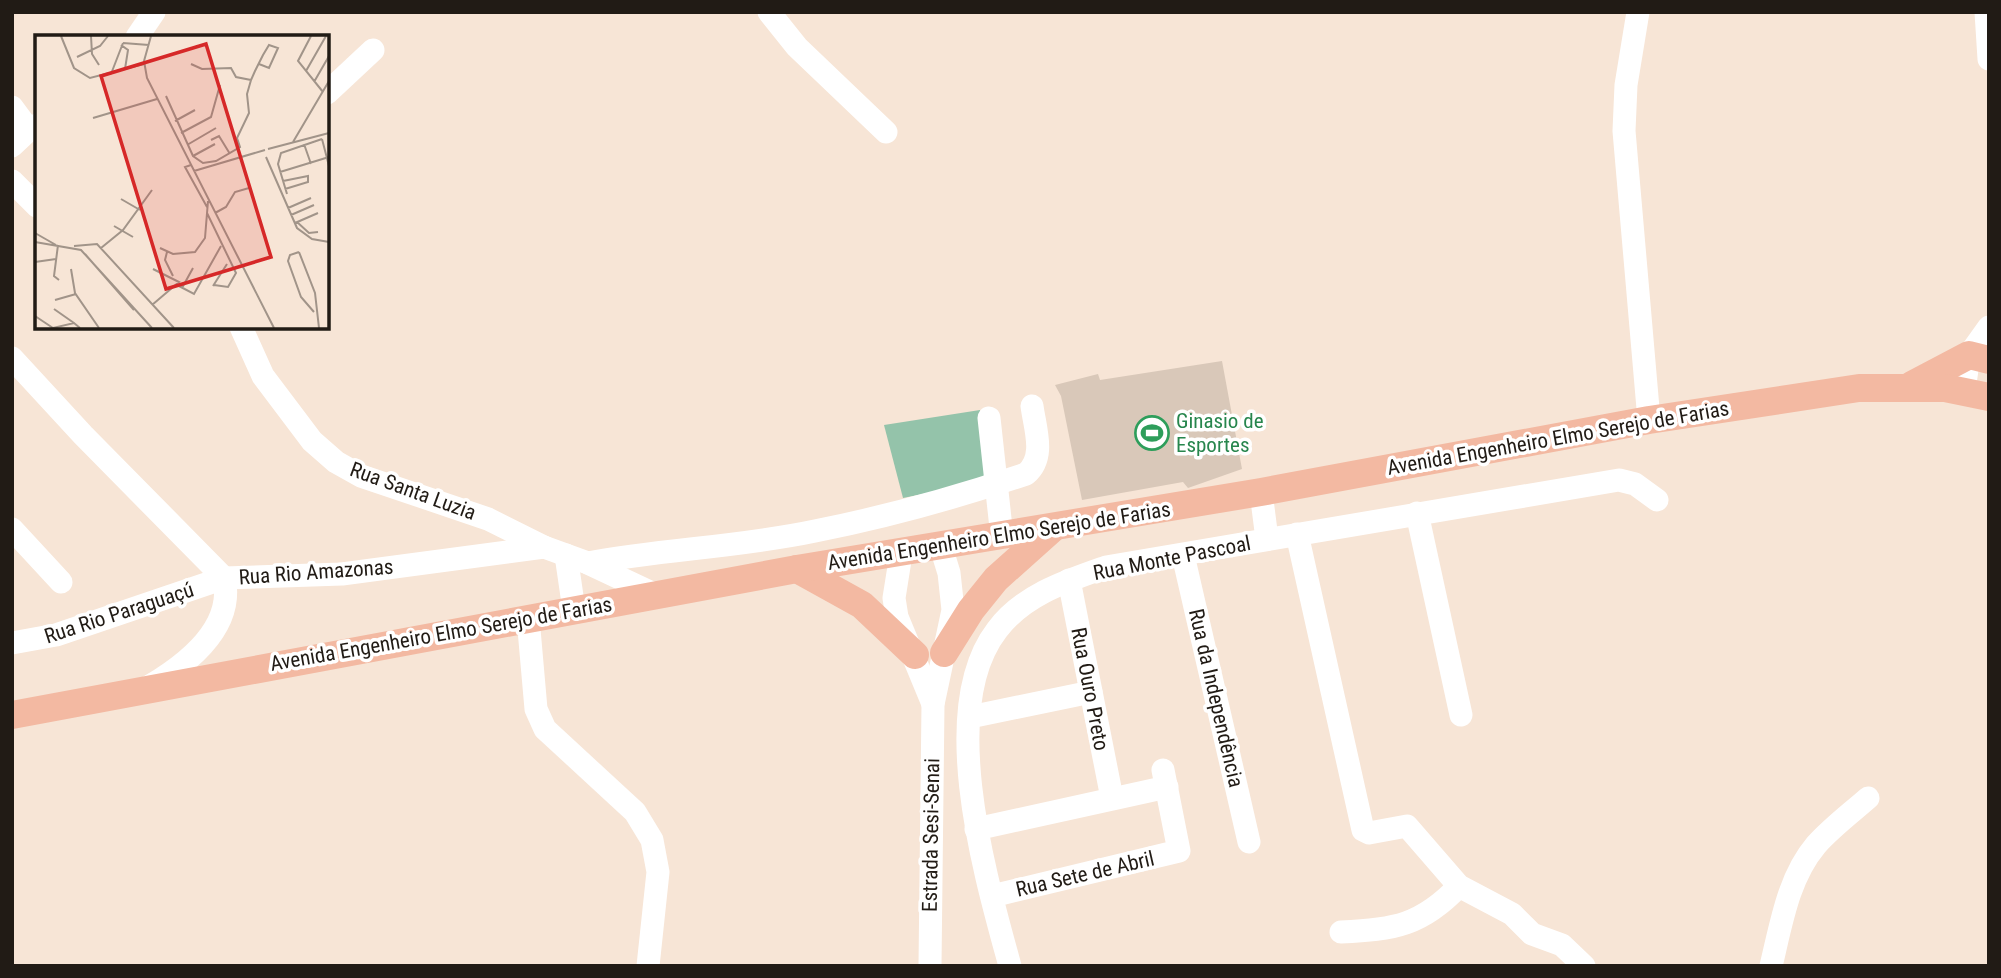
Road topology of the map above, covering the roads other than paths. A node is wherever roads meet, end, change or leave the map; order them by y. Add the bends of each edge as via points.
1 (154, 12) edge
2 (769, 12) edge
3 (1638, 12) edge
4 (1986, 12) edge
5 (138, 35) edge
6 (373, 50) dead end
7 (1989, 58) edge
8 (329, 91) edge
9 (12, 107) edge
10 (886, 132) dead end
11 (26, 134) edge
12 (12, 181) edge
13 (35, 204) edge
14 (1989, 327) edge
15 (242, 329) edge
16 (1979, 357) edge
17 (12, 358) edge
18 (1910, 386) junction
19 (1977, 394) edge
20 (1032, 405) dead end
21 (989, 418) dead end
22 (1649, 420) junction
23 (998, 484) junction
24 (1261, 492) junction
25 (1657, 500) dead end
26 (1417, 513) junction
27 (1053, 528) junction
28 (12, 529) edge
29 (1297, 534) junction
30 (1002, 537) junction
31 (1267, 539) junction
32 (544, 547) junction
33 (941, 547) junction
34 (901, 554) junction
35 (566, 555) junction
36 (1183, 555) junction
37 (588, 564) junction
38 (797, 569) junction
39 (224, 578) junction
40 (1069, 580) junction
41 (61, 582) dead end
42 (656, 595) junction
43 (575, 610) junction
44 (528, 618) junction
45 (12, 643) edge
46 (944, 653) junction
47 (915, 655) junction
48 (1091, 692) junction
49 (136, 694) junction
50 (933, 704) junction
51 (12, 715) edge
52 (1461, 715) dead end
53 (970, 717) junction
54 (1868, 798) dead end
55 (1112, 799) junction
56 (976, 830) junction
57 (1249, 842) dead end
58 (1459, 886) junction
59 (992, 896) junction
60 (1341, 932) dead end
61 (648, 966) edge
62 (930, 966) edge
63 (1010, 966) edge
64 (1584, 966) edge
65 (1771, 966) edge

1 - 5 street
2 - 10 street via 797,47
3 - 22 street via 1624,131
4 - 7 street
6 - 8 street
9 - 11 street
12 - 13 street
14 - 16 street
15 - 32 street, Rua Santa Luzia via 263,376 312,441 336,463 361,476 488,519
16 - 18 main road
16 - 19 street
17 - 39 street, Rua Rio Amazonas
18 - 19 main road, Avenida Engenheiro Elmo Serejo de Farias
18 - 22 main road, Avenida Engenheiro Elmo Serejo de Farias via 1858,388
20 - 23 street via 1035,467
21 - 23 street
22 - 24 main road, Avenida Engenheiro Elmo Serejo de Farias
23 - 30 street
23 - 37 street via 816,531
24 - 27 main road, Avenida Engenheiro Elmo Serejo de Farias
24 - 31 street
25 - 26 street, Rua Monte Pascoal via 1635,484 1619,480
26 - 29 street, Rua Monte Pascoal
26 - 52 street
27 - 30 main road, Avenida Engenheiro Elmo Serejo de Farias
27 - 46 main road via 996,579
28 - 41 street
29 - 31 street, Rua Monte Pascoal
29 - 58 street via 1363,830 1407,827
30 - 33 main road, Avenida Engenheiro Elmo Serejo de Farias
31 - 36 street, Rua Monte Pascoal
32 - 35 street, Rua Santa Luzia
32 - 39 street, Rua Rio Amazonas via 342,574
33 - 34 main road, Avenida Engenheiro Elmo Serejo de Farias
33 - 46 street, Estrada Sesi-Senai via 953,610
34 - 38 main road, Avenida Engenheiro Elmo Serejo de Farias
34 - 47 street, Estrada Sesi-Senai via 896,607
35 - 37 street
35 - 43 street
36 - 40 street, Rua Monte Pascoal via 1106,567
36 - 57 street, Rua da Independência
37 - 42 street
38 - 42 main road, Avenida Engenheiro Elmo Serejo de Farias
38 - 47 main road via 862,606
39 - 45 street, Rua Rio Paraguaçú via 56,635
39 - 49 street via 226,600 212,633 182,666
40 - 48 street, Rua Ouro Preto
40 - 53 street, Rua Monte Pascoal via 1032,599 998,628 978,663
42 - 43 main road, Avenida Engenheiro Elmo Serejo de Farias
43 - 44 main road, Avenida Engenheiro Elmo Serejo de Farias
44 - 49 main road, Avenida Engenheiro Elmo Serejo de Farias
44 - 61 street via 536,709 545,729 635,812 652,840 658,872
46 - 50 street, Estrada Sesi-Senai
47 - 50 street, Estrada Sesi-Senai
48 - 53 street
48 - 55 street, Rua Ouro Preto
49 - 51 main road, Avenida Engenheiro Elmo Serejo de Farias
50 - 62 street, Estrada Sesi-Senai
53 - 56 street, Rua Monte Pascoal via 968,764
54 - 65 street via 1817,843 1804,861
55 - 56 street
55 - 59 street, Rua Sete de Abril via 1165,779 1179,851
56 - 59 street, Rua Monte Pascoal
58 - 60 street via 1437,909 1417,920 1372,931
58 - 64 street via 1512,914 1532,934 1562,945
59 - 63 street, Rua Monte Pascoal

